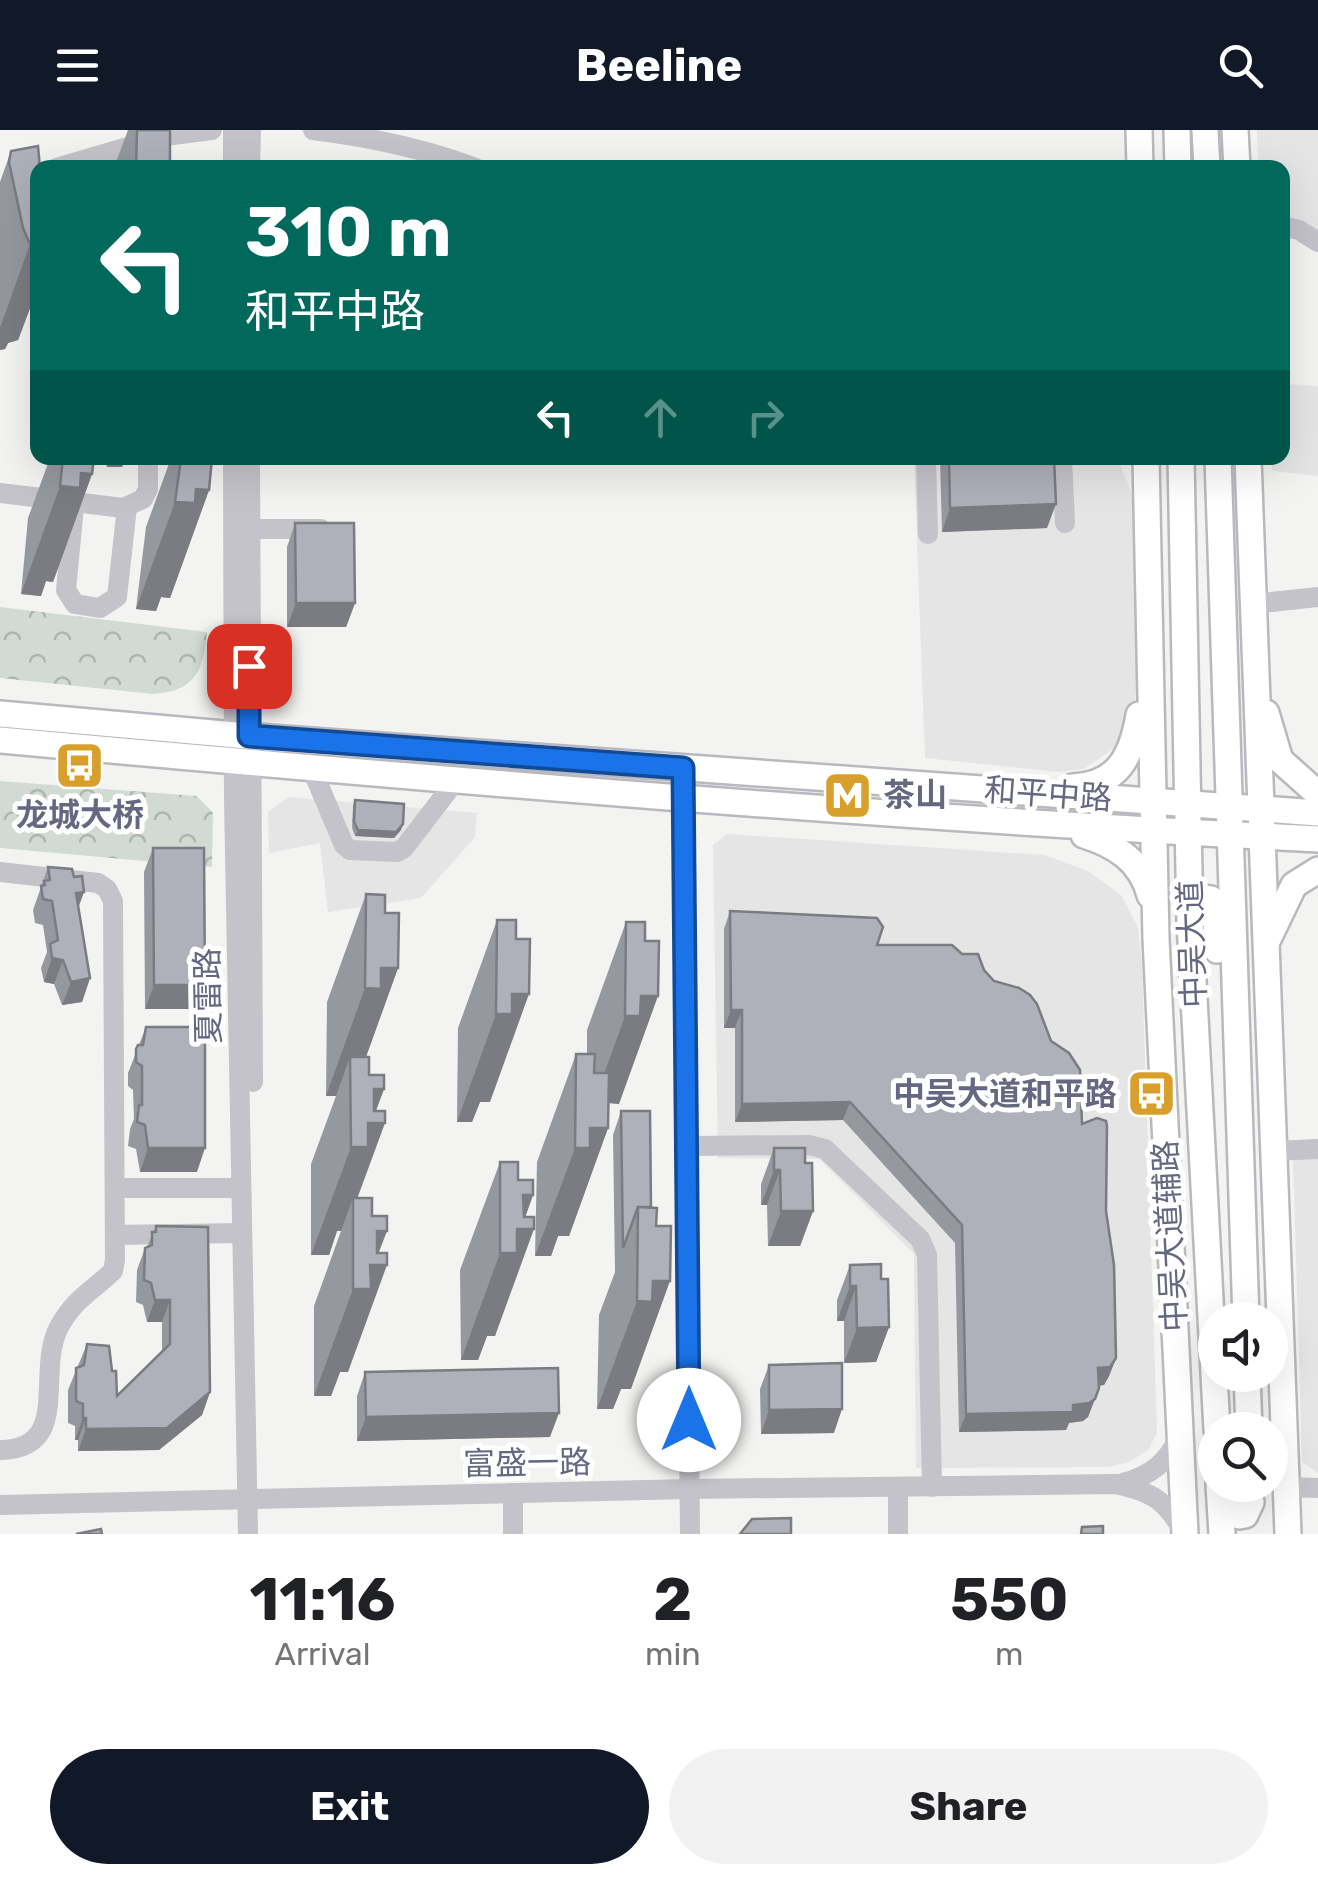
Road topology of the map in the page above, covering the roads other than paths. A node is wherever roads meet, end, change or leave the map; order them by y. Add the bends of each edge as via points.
1 (212, 130) edge
2 (233, 130) edge
3 (250, 130) edge
4 (312, 130) edge
5 (1139, 130) edge
6 (1177, 130) edge
7 (1235, 130) edge
8 (1201, 131) edge
9 (84, 160) edge
10 (233, 160) edge
11 (250, 160) edge
12 (455, 160) edge
13 (1140, 160) edge
14 (1178, 160) edge
15 (1191, 160) edge
16 (1206, 160) edge
17 (1237, 160) edge
18 (1290, 228) edge
19 (1318, 242) edge
20 (148, 465) edge
21 (234, 465) edge
22 (250, 465) edge
23 (926, 465) edge
24 (1062, 465) edge
25 (1146, 465) edge
26 (1180, 465) edge
27 (1183, 465) edge
28 (1184, 465) edge
29 (1208, 465) edge
30 (1248, 465) edge
31 (1218, 470) edge
32 (0, 493) edge
33 (75, 502) junction
34 (127, 507) junction
35 (1065, 524) dead end
36 (250, 529) junction
37 (348, 530) edge
38 (928, 534) dead end
39 (1148, 556) junction
40 (1222, 557) junction
41 (1318, 598) edge
42 (1253, 604) junction
43 (1149, 661) junction
44 (1256, 677) junction
45 (1226, 686) junction
46 (0, 714) edge
47 (241, 734) junction
48 (0, 740) edge
49 (242, 762) junction
50 (311, 767) junction
51 (683, 768) junction
52 (457, 779) junction
53 (1007, 790) junction
54 (1318, 794) edge
55 (684, 798) junction
56 (1152, 802) junction
57 (1188, 804) junction
58 (1230, 808) junction
59 (1318, 812) edge
60 (1261, 823) junction
61 (1056, 826) junction
62 (1154, 831) junction
63 (1188, 832) junction
64 (1230, 835) junction
65 (1318, 839) edge
66 (1318, 870) edge
67 (0, 872) edge
68 (1155, 884) junction
69 (1190, 922) junction
70 (1156, 939) junction
71 (1265, 946) junction
72 (1194, 988) junction
73 (1269, 1038) junction
74 (1239, 1134) junction
75 (686, 1146) junction
76 (1318, 1149) edge
77 (1274, 1150) junction
78 (115, 1188) junction
79 (241, 1188) junction
80 (1206, 1224) junction
81 (242, 1233) junction
82 (115, 1235) junction
83 (1243, 1242) junction
84 (1208, 1264) junction
85 (1244, 1280) junction
86 (1220, 1302) edge
87 (1245, 1302) edge
88 (1252, 1302) edge
89 (1178, 1384) junction
90 (1215, 1412) edge
91 (1284, 1412) edge
92 (1180, 1436) junction
93 (0, 1450) edge
94 (1116, 1484) junction
95 (932, 1486) junction
96 (1288, 1486) edge
97 (898, 1487) junction
98 (1318, 1488) edge
99 (690, 1490) junction
100 (513, 1494) junction
101 (252, 1499) junction
102 (1220, 1502) edge
103 (1246, 1502) edge
104 (1287, 1502) edge
105 (0, 1505) edge
106 (248, 1534) edge
107 (257, 1534) edge
108 (513, 1534) edge
109 (690, 1534) edge
110 (898, 1534) edge
111 (1184, 1534) edge
112 (1222, 1534) edge
113 (1252, 1534) edge
114 (1288, 1534) edge

1 - 9 street
2 - 10 street
3 - 11 street
4 - 12 street
5 - 13 main road
6 - 14 main road
7 - 17 main road
8 - 15 main road
8 - 16 main road
18 - 19 street
20 - 34 street via 143,499
21 - 47 street, 夏雷路
22 - 36 street, 夏雷路
23 - 38 street
24 - 35 street
25 - 39 main road, 中吴大道辅路
26 - 39 main road
27 - 57 main road, 中吴大道
28 - 45 main road via 1200,567 1204,712 1215,713
29 - 40 main road
30 - 42 main road
31 - 40 main road, 中吴大道
31 - 44 main road via 1237,562 1240,644
32 - 33 street
33 - 34 street
33 - 34 street via 66,590 75,604 100,608 116,597
36 - 37 street
36 - 47 street, 夏雷路
39 - 43 main road, 中吴大道辅路
40 - 45 main road, 中吴大道
41 - 42 street
42 - 44 main road
43 - 53 main road via 1134,746 1106,780
43 - 56 main road, 中吴大道辅路
44 - 54 main road via 1280,760
44 - 60 main road
45 - 58 main road, 中吴大道
46 - 47 main road, 和平中路
47 - 49 street, 夏雷路
47 - 51 main road, 和平中路
48 - 49 main road, 和平中路
49 - 50 main road, 和平中路
49 - 79 street, 夏雷路
49 - 101 street, 夏雷路 via 258,1448
50 - 52 main road, 和平中路
50 - 52 street via 350,850 404,848
51 - 53 main road, 和平中路
51 - 55 street
52 - 55 main road, 和平中路
53 - 56 main road, 和平中路
55 - 61 main road, 和平中路
55 - 75 street
56 - 57 main road, 和平中路
56 - 62 main road, 中吴大道辅路
57 - 58 main road, 和平中路
57 - 63 main road, 中吴大道
58 - 60 main road, 和平中路
58 - 64 main road, 中吴大道
59 - 60 main road, 和平中路
60 - 64 main road, 和平中路
60 - 65 main road, 和平中路
60 - 71 main road
61 - 62 main road, 和平中路
61 - 70 main road via 1112,844 1134,862 1149,890
62 - 63 main road, 和平中路
62 - 68 main road, 中吴大道辅路
63 - 64 main road, 和平中路
63 - 69 main road, 中吴大道
64 - 74 main road, 中吴大道
66 - 71 main road via 1294,885
67 - 78 street via 98,883 112,900
68 - 70 main road, 中吴大道辅路
68 - 72 main road
69 - 72 main road, 中吴大道
69 - 83 main road via 1202,898 1210,899 1225,1194
70 - 89 main road, 中吴大道辅路
71 - 73 main road
72 - 80 main road, 中吴大道
73 - 74 main road
73 - 77 main road
74 - 83 main road, 中吴大道
75 - 95 street via 825,1150 920,1240 927,1255
75 - 99 street
76 - 77 street
77 - 91 main road
78 - 79 street
78 - 82 street
79 - 81 street, 夏雷路
80 - 84 main road, 中吴大道
80 - 89 main road via 1194,1276 1196,1315
81 - 82 street
81 - 101 street, 夏雷路
82 - 93 street via 113,1271 86,1291 58,1329 42,1434 21,1450
83 - 85 main road, 中吴大道
84 - 86 main road
84 - 90 main road, 中吴大道
85 - 87 main road, 中吴大道
85 - 88 main road
89 - 92 main road, 中吴大道辅路
92 - 94 street via 1166,1462
92 - 111 main road, 中吴大道辅路
94 - 95 street, 富盛一路
94 - 111 street via 1158,1498
95 - 97 street, 富盛一路
96 - 98 street
97 - 99 street, 富盛一路
97 - 110 street
99 - 100 street, 富盛一路
99 - 109 street
100 - 101 street, 富盛一路
100 - 108 street
101 - 105 street, 富盛一路
101 - 106 street, 夏雷路
101 - 107 street, 夏雷路
102 - 112 main road
103 - 113 main road
104 - 114 main road

